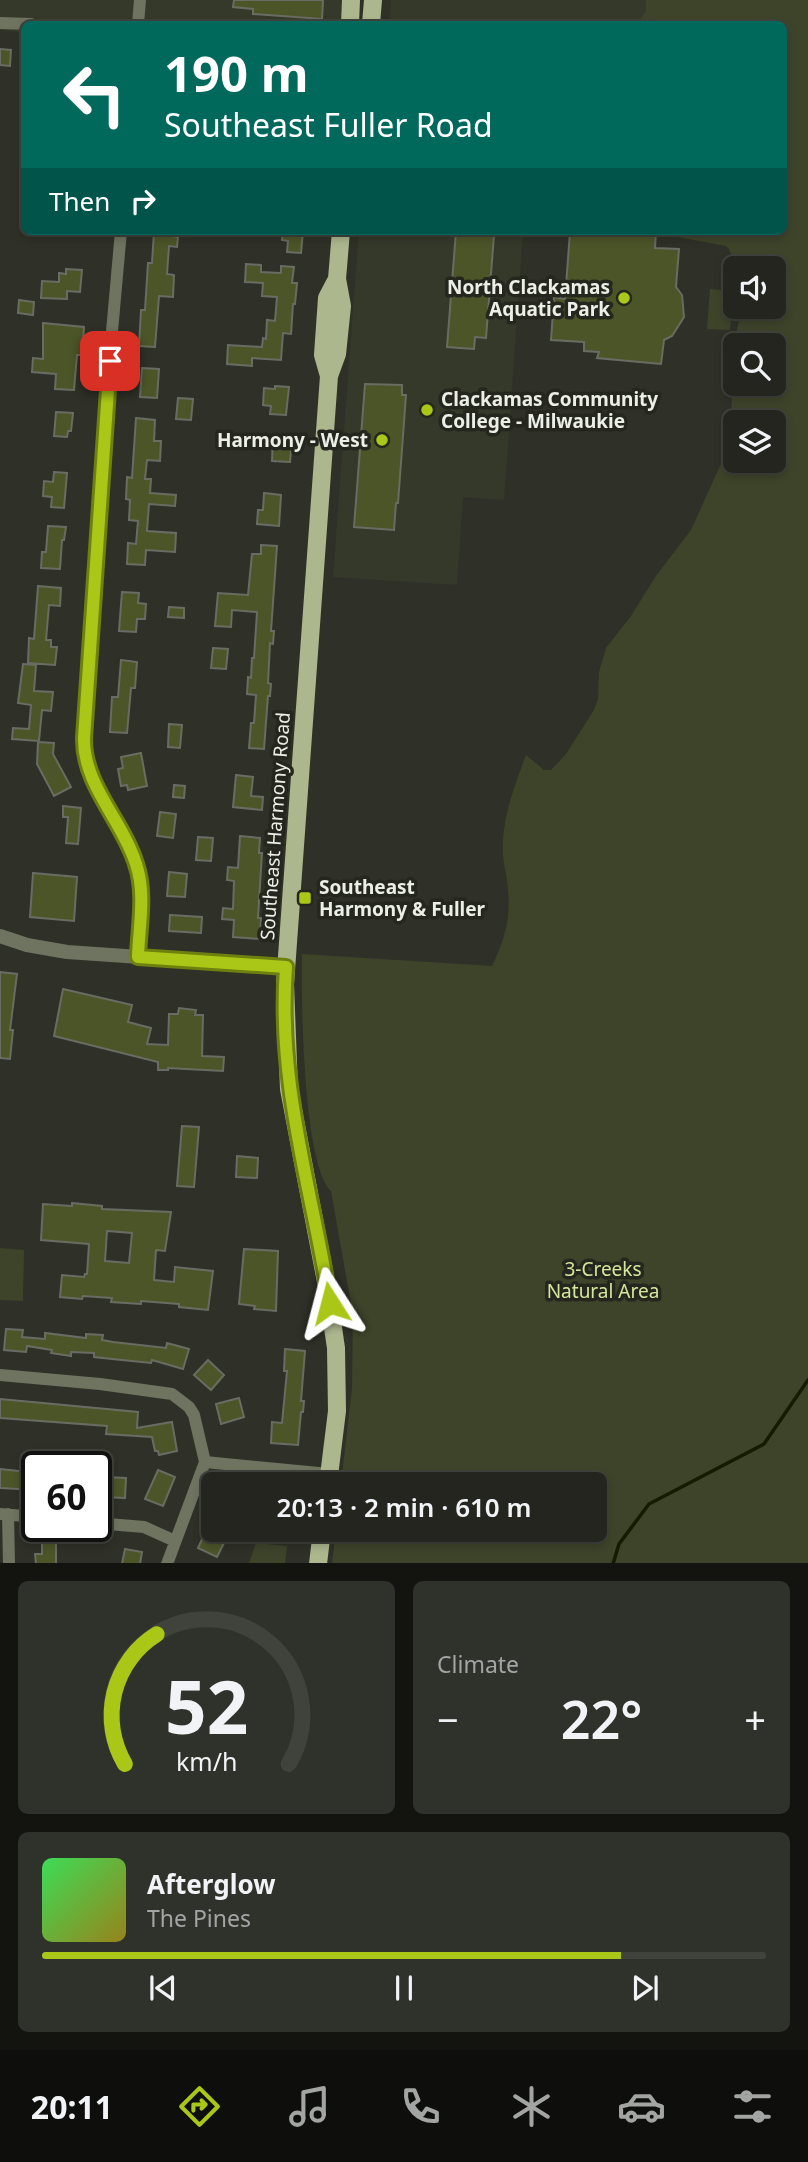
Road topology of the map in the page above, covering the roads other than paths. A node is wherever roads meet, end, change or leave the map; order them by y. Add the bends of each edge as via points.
1 (140, 0) edge
2 (351, 0) edge
3 (373, 0) edge
4 (138, 21) edge
5 (349, 21) edge
6 (371, 21) edge
7 (0, 23) edge
8 (21, 24) edge
9 (121, 235) edge
10 (341, 235) edge
11 (0, 936) edge
12 (138, 957) junction
13 (286, 967) junction
14 (0, 1375) edge
15 (205, 1462) junction
16 (277, 1472) edge
17 (329, 1472) edge
18 (4, 1514) edge
19 (112, 1524) edge
20 (175, 1541) junction
21 (321, 1542) edge
22 (9, 1563) edge
23 (167, 1563) edge
24 (318, 1563) edge

1 - 4 street
2 - 5 main road
3 - 6 main road
7 - 8 street
9 - 12 street via 84,747 95,784 136,862 141,902
10 - 13 main road, Southeast Harmony Road via 337,279 327,298 323,355 329,376
11 - 12 street via 48,950
12 - 13 street
13 - 17 main road, Southeast Harmony Road via 289,1089 336,1348 338,1394
14 - 15 street via 172,1394 194,1415
15 - 16 street
15 - 20 street
18 - 22 street
19 - 20 street via 144,1527
20 - 23 street
21 - 24 main road

